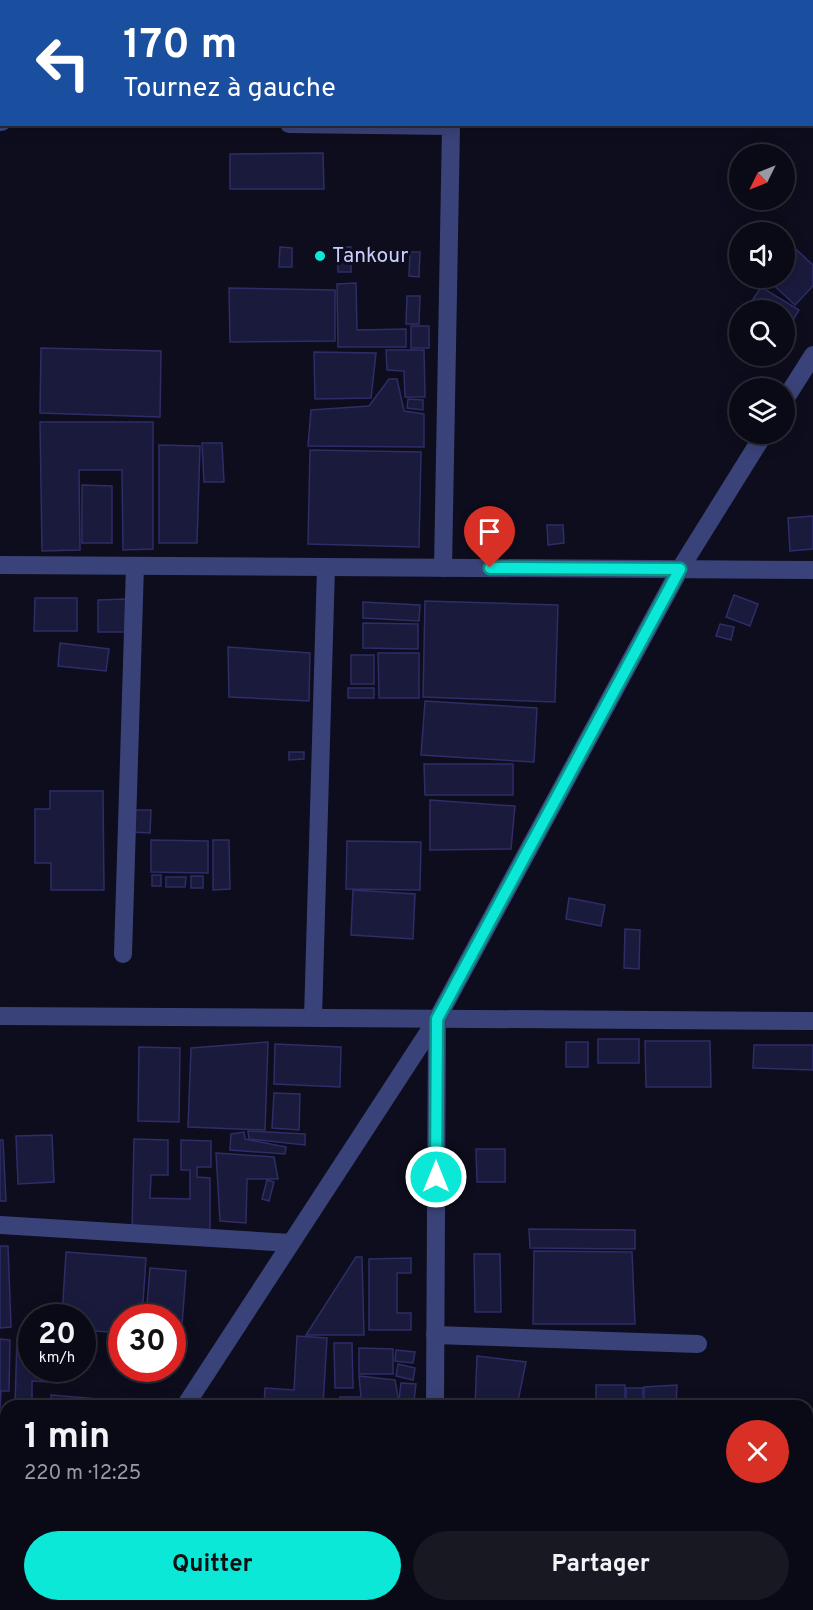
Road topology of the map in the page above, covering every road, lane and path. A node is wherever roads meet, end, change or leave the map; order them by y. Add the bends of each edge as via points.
1 (451, 126) edge
2 (813, 355) edge
3 (795, 384) edge
4 (758, 444) edge
5 (0, 565) edge
6 (135, 566) junction
7 (326, 567) junction
8 (442, 568) junction
9 (680, 569) junction
10 (813, 570) edge
11 (123, 954) dead end
12 (0, 1016) edge
13 (313, 1018) junction
14 (437, 1019) junction
15 (813, 1021) edge
16 (0, 1225) edge
17 (291, 1243) junction
18 (435, 1335) junction
19 (698, 1344) dead end
20 (189, 1400) edge
21 (435, 1400) edge

1 - 8 street
2 - 3 street
4 - 9 street
5 - 6 street
6 - 7 street
6 - 11 street
7 - 8 street
7 - 13 street
8 - 9 street
9 - 10 street
9 - 14 street
12 - 13 street
13 - 14 street
14 - 15 street
14 - 17 street
14 - 18 street
16 - 17 street
17 - 20 street
18 - 19 street
18 - 21 street

